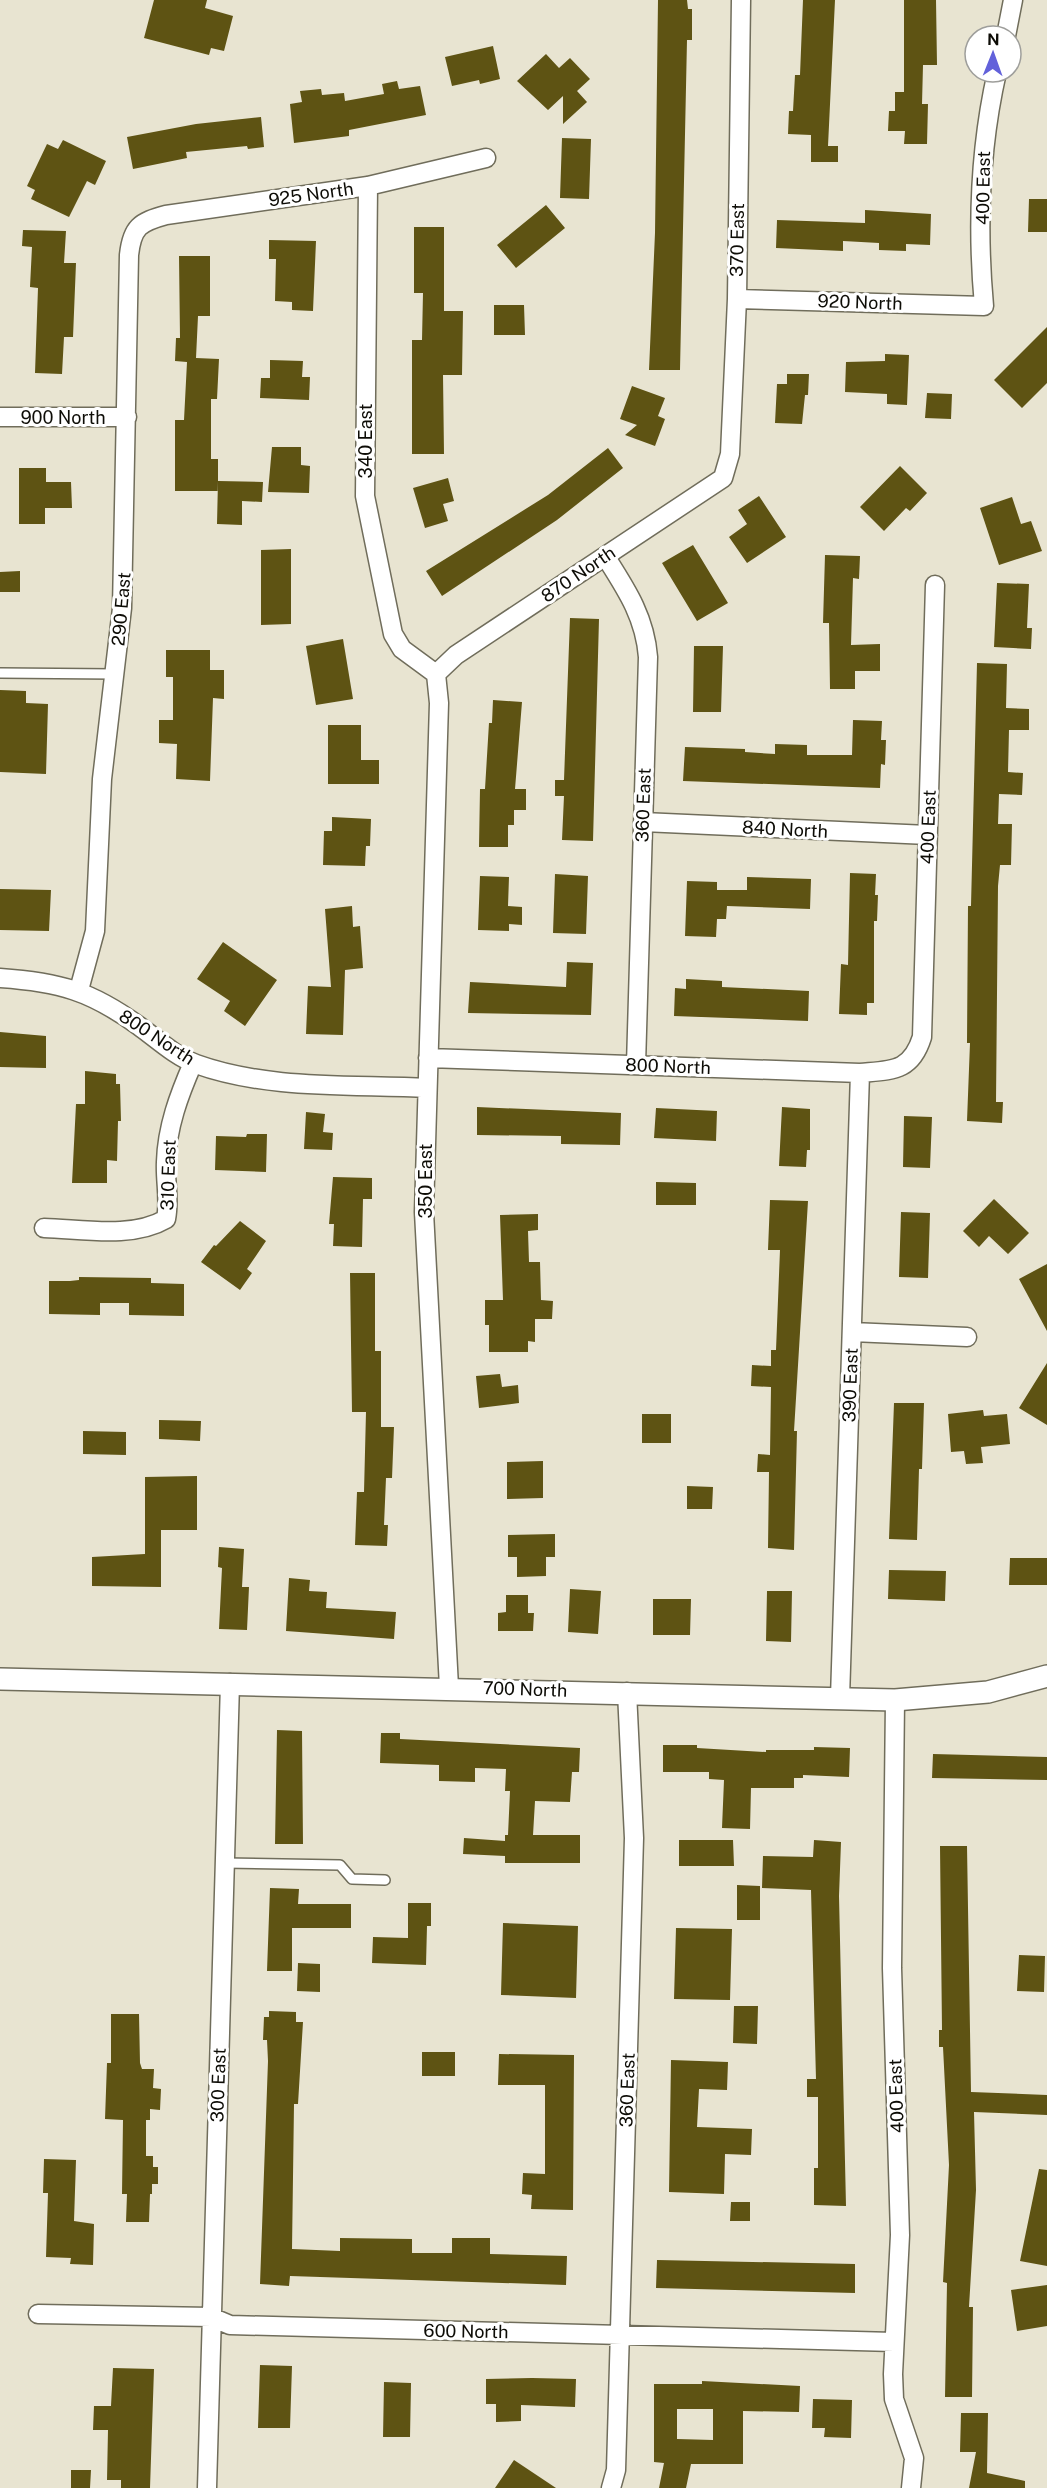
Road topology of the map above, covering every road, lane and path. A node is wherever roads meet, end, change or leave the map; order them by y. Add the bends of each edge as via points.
1 (741, 0) edge
2 (1013, 0) edge
3 (1008, 24) edge
4 (995, 84) edge
5 (486, 158) dead end
6 (368, 186) junction
7 (138, 226) joint
8 (737, 299) junction
9 (984, 306) joint
10 (0, 417) edge
11 (127, 417) junction
12 (723, 478) joint
13 (605, 556) junction
14 (935, 585) dead end
15 (0, 673) edge
16 (114, 674) junction
17 (436, 674) junction
18 (643, 822) junction
19 (928, 836) junction
20 (0, 978) edge
21 (79, 990) junction
22 (428, 1058) junction
23 (193, 1063) junction
24 (908, 1064) joint
25 (636, 1065) junction
26 (860, 1073) junction
27 (427, 1088) junction
28 (44, 1228) dead end
29 (852, 1332) junction
30 (967, 1337) dead end
31 (1047, 1676) edge
32 (0, 1679) edge
33 (230, 1683) junction
34 (449, 1687) junction
35 (627, 1692) junction
36 (840, 1698) junction
37 (895, 1700) junction
38 (225, 1863) junction
39 (385, 1880) dead end
40 (38, 2314) dead end
41 (211, 2317) junction
42 (620, 2335) junction
43 (894, 2342) junction
44 (207, 2488) edge
45 (611, 2488) edge
46 (911, 2488) edge

1 - 8 street, 370 East
2 - 3 street
4 - 9 street, 400 East via 984,141
5 - 6 street, 925 North
6 - 7 street, 925 North via 166,215
6 - 17 street, 340 East via 364,438 367,510 393,634 402,649
7 - 11 street, 290 East via 129,255
8 - 9 street, 920 North
8 - 12 street, 370 East via 730,454
10 - 11 street, 900 North
11 - 16 street, 290 East via 125,566
12 - 13 street, 870 North
13 - 17 street, 870 North via 456,655
13 - 18 street, 360 East via 632,598 646,635
14 - 19 street, 400 East
15 - 16 lane
16 - 21 street, 290 East via 102,779 95,931
17 - 22 street, 350 East via 439,703
18 - 19 street, 840 North
18 - 25 street, 360 East
19 - 24 street, 400 East via 922,1037
20 - 21 street, 800 North via 35,980
21 - 23 street, 800 North
22 - 25 street, 800 North
22 - 27 street, 350 East
23 - 27 street, 800 North via 262,1080
23 - 28 street, 310 East via 176,1106 168,1142 166,1219 151,1228 128,1230
24 - 26 street, 800 North via 894,1070
25 - 26 street, 800 North
26 - 29 street, 390 East
27 - 34 street, 350 East via 424,1212
29 - 30 street
29 - 36 street, 390 East
31 - 37 street, 700 North via 988,1692
32 - 33 street, 700 North
33 - 34 street, 700 North
33 - 38 street, 300 East
34 - 35 street, 700 North
35 - 36 street, 700 North
35 - 42 street, 360 East via 634,1838
36 - 37 street, 700 North
37 - 43 street, 400 East via 892,1968 900,2235
38 - 39 lane via 340,1865 352,1880
38 - 41 street, 300 East
40 - 41 street, 600 North
41 - 42 street, 600 North via 230,2325
41 - 44 street, 300 East
42 - 43 street, 600 North
42 - 45 street, 360 East via 616,2470
43 - 46 street, 400 East via 894,2399 914,2458

